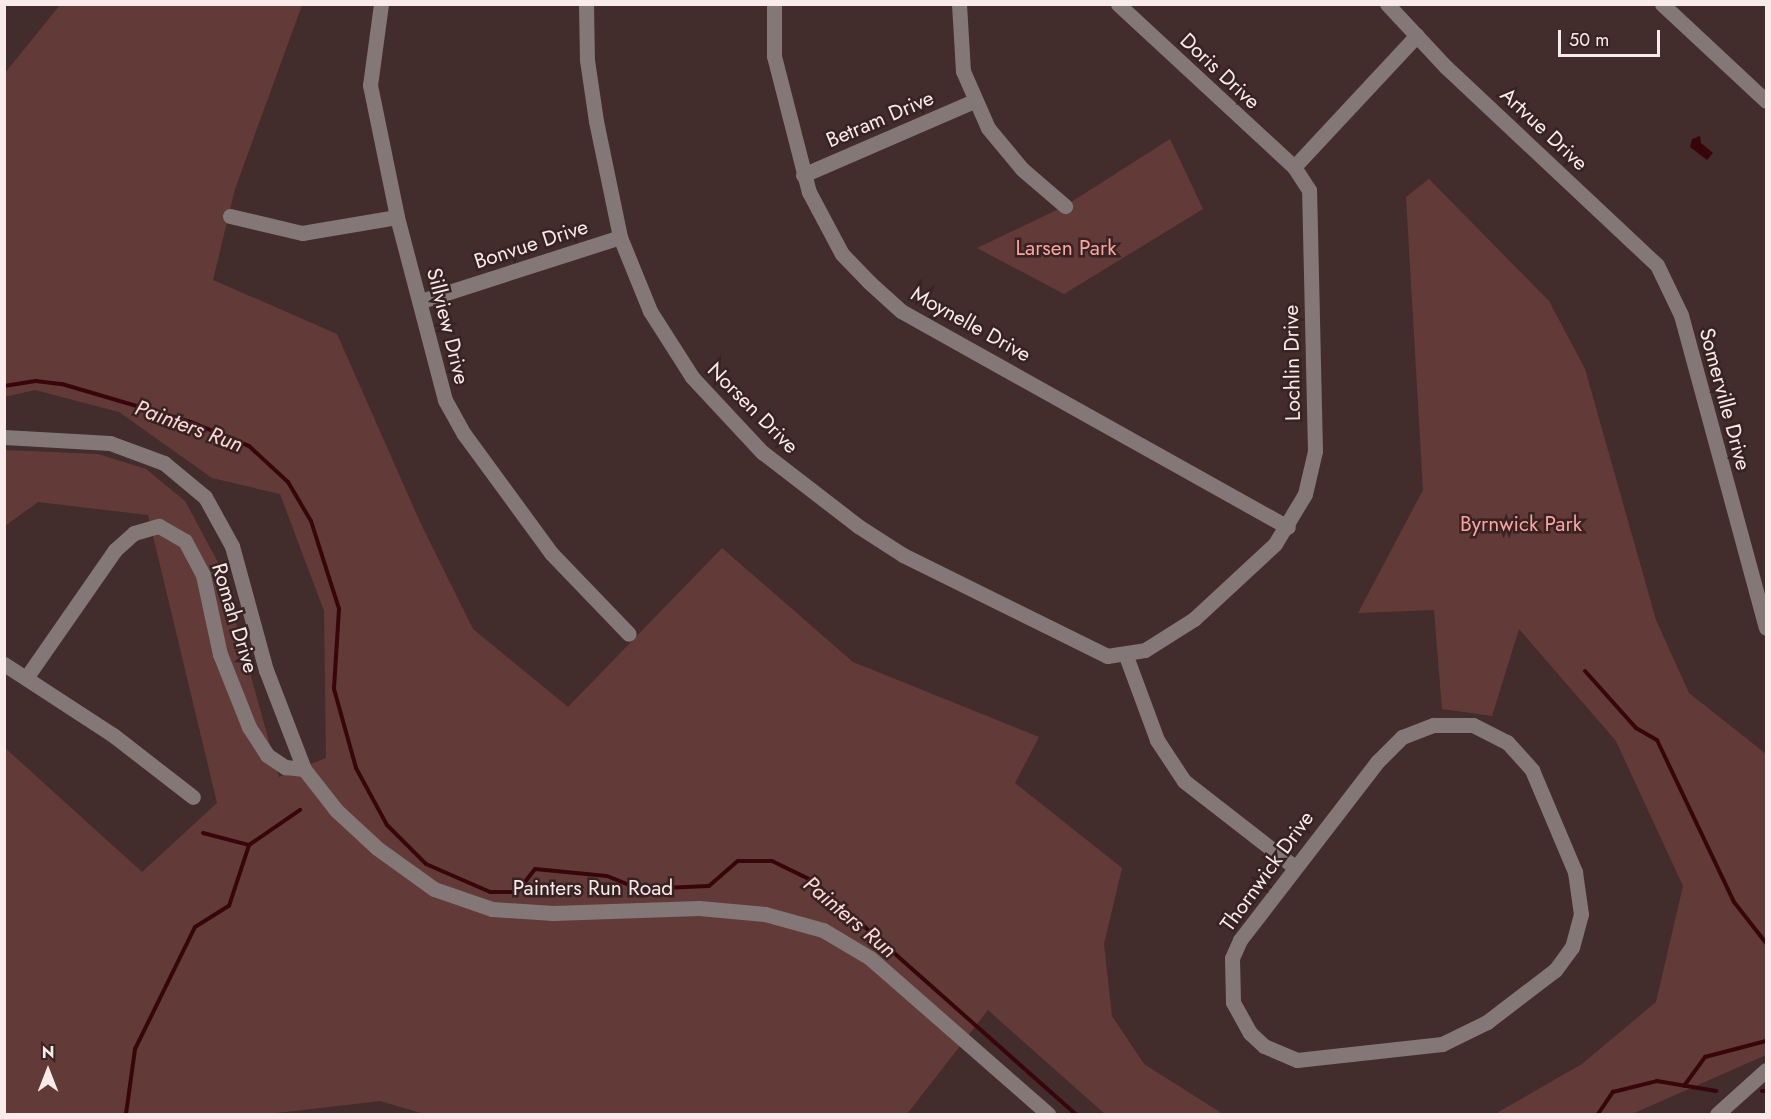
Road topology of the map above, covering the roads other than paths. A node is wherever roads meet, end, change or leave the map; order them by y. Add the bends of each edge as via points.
1 (381, 4) edge
2 (586, 4) edge
3 (774, 4) edge
4 (959, 4) edge
5 (1118, 4) edge
6 (1387, 4) edge
7 (1662, 4) edge
8 (1417, 34) junction
9 (1767, 100) edge
10 (974, 101) junction
11 (1294, 168) junction
12 (803, 175) junction
13 (1065, 206) dead end
14 (230, 216) dead end
15 (396, 217) junction
16 (620, 237) junction
17 (1670, 286) joint
18 (421, 301) junction
19 (4, 437) edge
20 (1288, 527) junction
21 (1767, 628) edge
22 (629, 634) dead end
23 (1126, 657) junction
24 (4, 664) edge
25 (26, 678) junction
26 (304, 769) junction
27 (193, 797) dead end
28 (1293, 866) junction
29 (1767, 1070) edge
30 (1048, 1114) edge
31 (1718, 1114) edge

1 - 15 street, Sillview Drive via 370,85
2 - 16 street, Norsen Drive via 593,101
3 - 12 street, Moynelle Drive via 774,56
4 - 10 street via 963,71
5 - 11 street, Doris Drive
6 - 8 street, Artvue Drive
7 - 9 street
8 - 11 street
8 - 17 street, Artvue Drive via 1650,258
10 - 12 street, Betram Drive
10 - 13 street via 988,128 1022,169
11 - 20 street, Lochlin Drive via 1309,190 1315,451 1305,494
12 - 20 street, Moynelle Drive via 819,216 842,254 901,311
14 - 15 street via 302,233
15 - 18 street, Sillview Drive
16 - 18 street, Bonvue Drive
16 - 23 street, Norsen Drive via 650,311 692,377 762,452 903,555 1088,650
17 - 21 street, Somerville Drive
18 - 22 street, Sillview Drive via 432,363 464,434 551,553
19 - 26 street, Painters Run Road via 110,443 164,463 205,497 232,546 266,670
20 - 23 street, Lochlin Drive via 1251,569 1194,619 1162,642
23 - 28 street via 1157,740 1184,781
24 - 25 street
25 - 26 street, Romah Drive via 115,550 134,532 159,526 185,541 203,575 220,654 249,727 267,755 285,767
25 - 27 street via 113,735
26 - 30 street, Painters Run Road via 336,810 377,848 434,889 492,909 553,913 699,908 765,914 823,930 870,958
28 - 28 street, Thornwick Drive via 1240,940 1232,958 1231,981 1233,1002 1250,1033 1264,1046 1297,1060 1442,1044 1487,1022 1555,970 1572,947 1581,914 1575,872 1532,770 1507,742 1473,725 1434,725 1402,737
29 - 31 street

